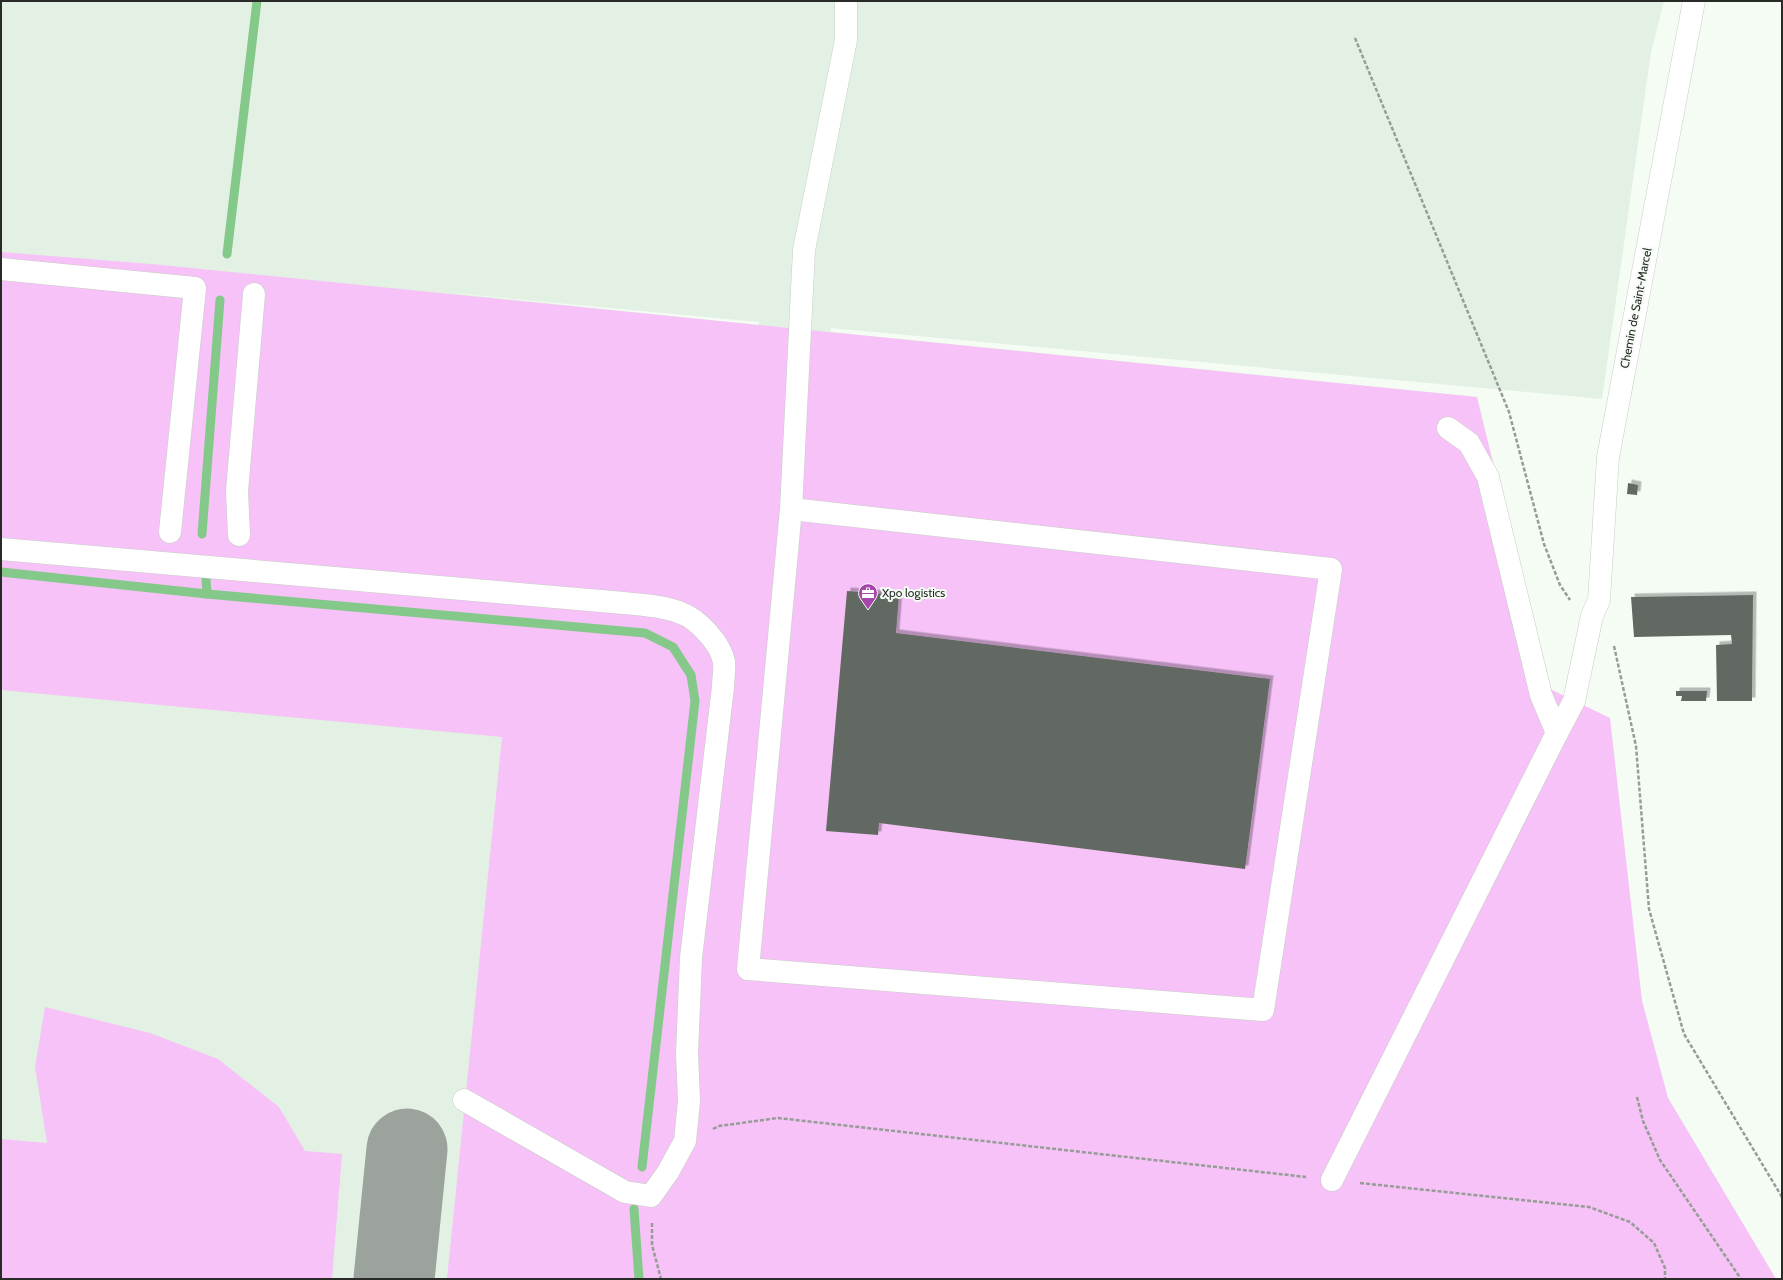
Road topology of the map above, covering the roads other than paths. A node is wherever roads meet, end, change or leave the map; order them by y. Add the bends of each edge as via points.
1 (846, 1) edge
2 (1694, 1) edge
3 (1, 269) edge
4 (254, 294) dead end
5 (1448, 428) dead end
6 (792, 509) junction
7 (170, 532) dead end
8 (239, 535) dead end
9 (1, 549) edge
10 (1557, 733) junction
11 (464, 1100) dead end
12 (1332, 1180) road end

1 - 6 street via 846,40 804,250
2 - 10 street, Chemin de Saint-Marcel via 1608,457 1599,600 1592,616 1574,701
3 - 7 street via 195,288
4 - 8 street via 237,491
5 - 10 street via 1469,443 1488,477 1541,695
6 - 6 street via 748,969 1263,1010 1331,569
9 - 11 street via 624,603 683,613 714,639 724,661 723,687 691,958 687,1054 689,1100 685,1141 651,1196 625,1192
10 - 12 street, Chemin de Saint-Marcel

